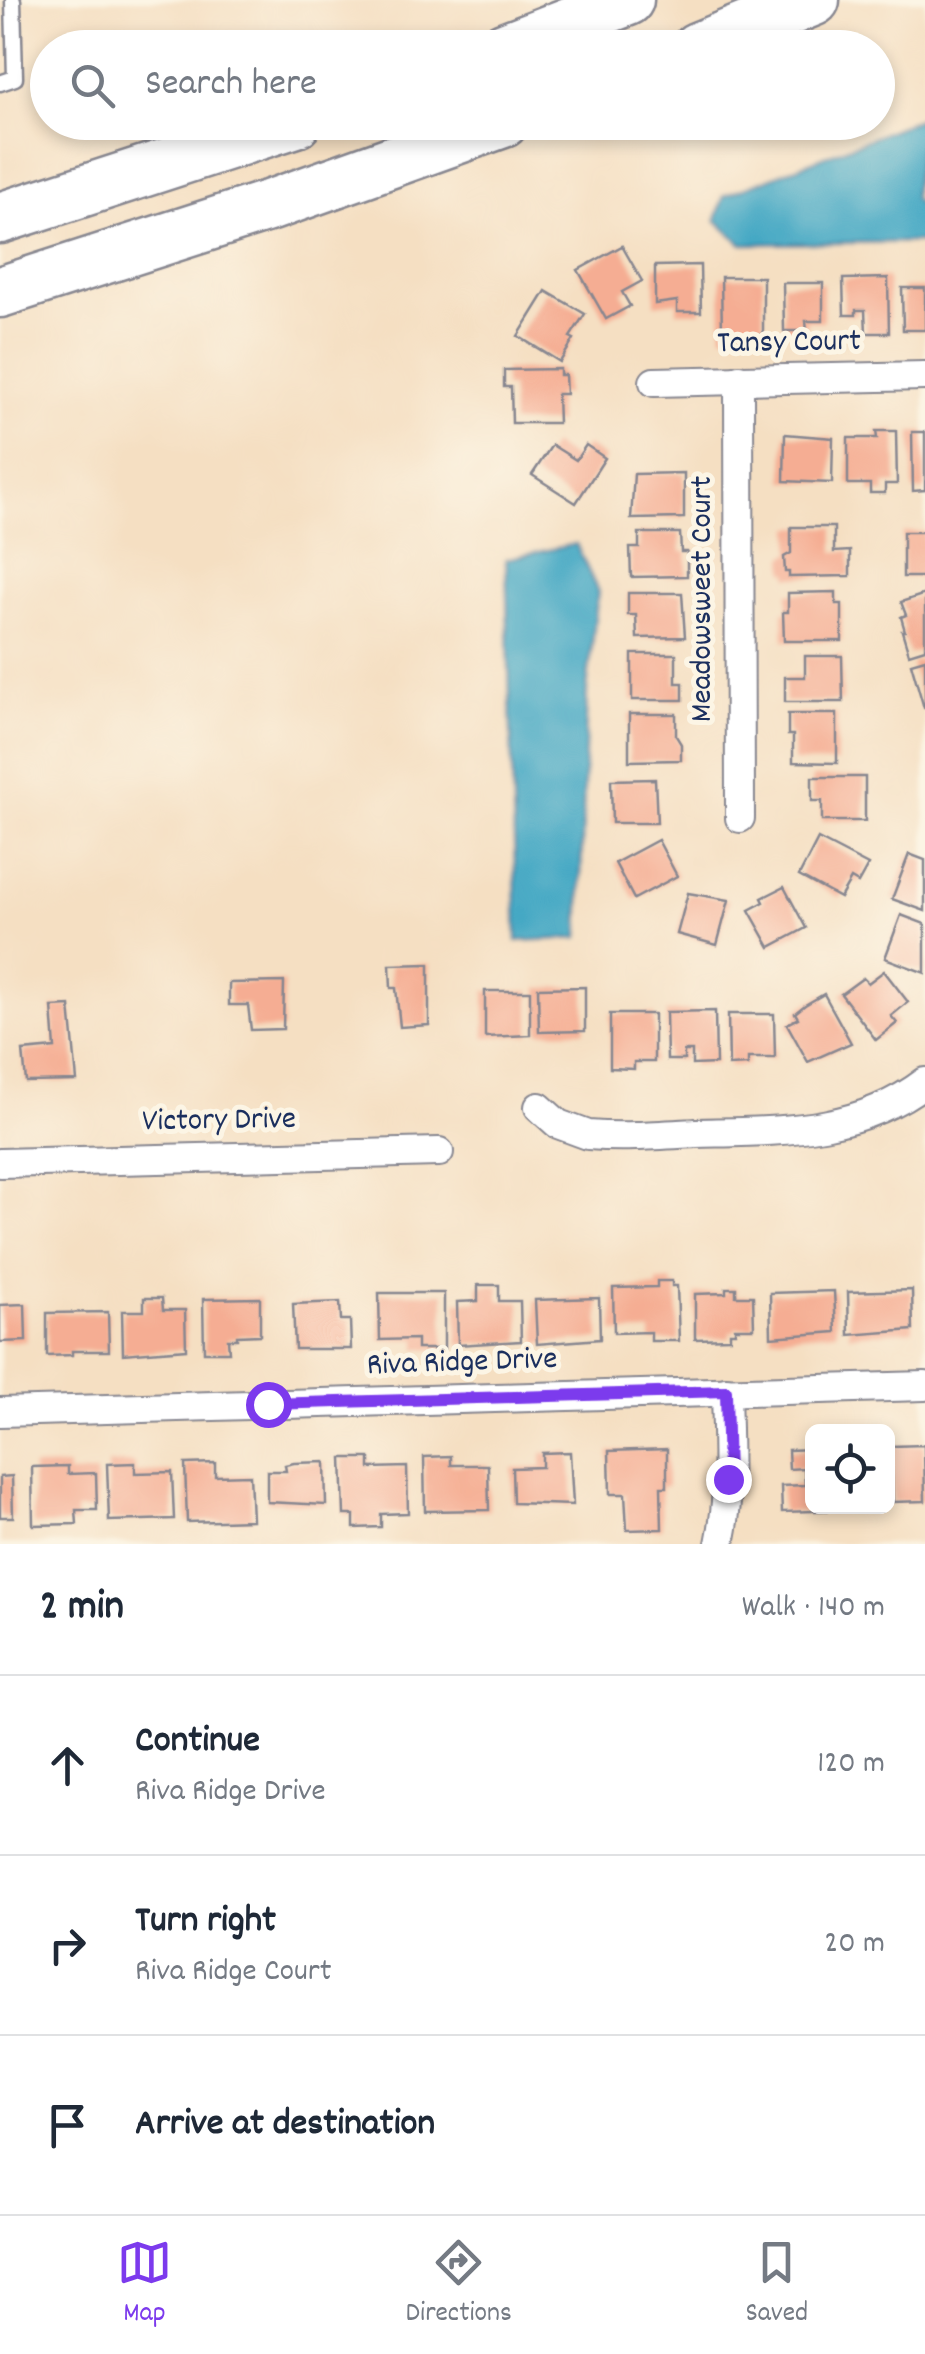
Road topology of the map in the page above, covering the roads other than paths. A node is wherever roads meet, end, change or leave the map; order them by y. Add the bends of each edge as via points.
1 (13, 0) edge
2 (628, 0) edge
3 (814, 0) edge
4 (550, 30) edge
5 (742, 30) edge
6 (0, 83) edge
7 (240, 140) edge
8 (453, 140) edge
9 (0, 218) edge
10 (0, 292) edge
11 (925, 376) edge
12 (739, 379) junction
13 (654, 382) dead end
14 (740, 818) dead end
15 (925, 1082) edge
16 (539, 1107) dead end
17 (439, 1152) dead end
18 (0, 1162) edge
19 (925, 1386) edge
20 (726, 1391) junction
21 (0, 1412) edge
22 (720, 1544) edge

1 - 6 lane via 15,78
2 - 4 highway
3 - 5 highway
7 - 9 highway
8 - 10 highway
11 - 12 street, Tansy Court
12 - 13 street, Tansy Court
12 - 14 street, Meadowsweet Court
15 - 16 street via 866,1116 781,1131 588,1135 558,1124
17 - 18 street, Victory Drive
19 - 20 street, Riva Ridge Drive
20 - 21 street, Riva Ridge Drive
20 - 22 street via 728,1479

